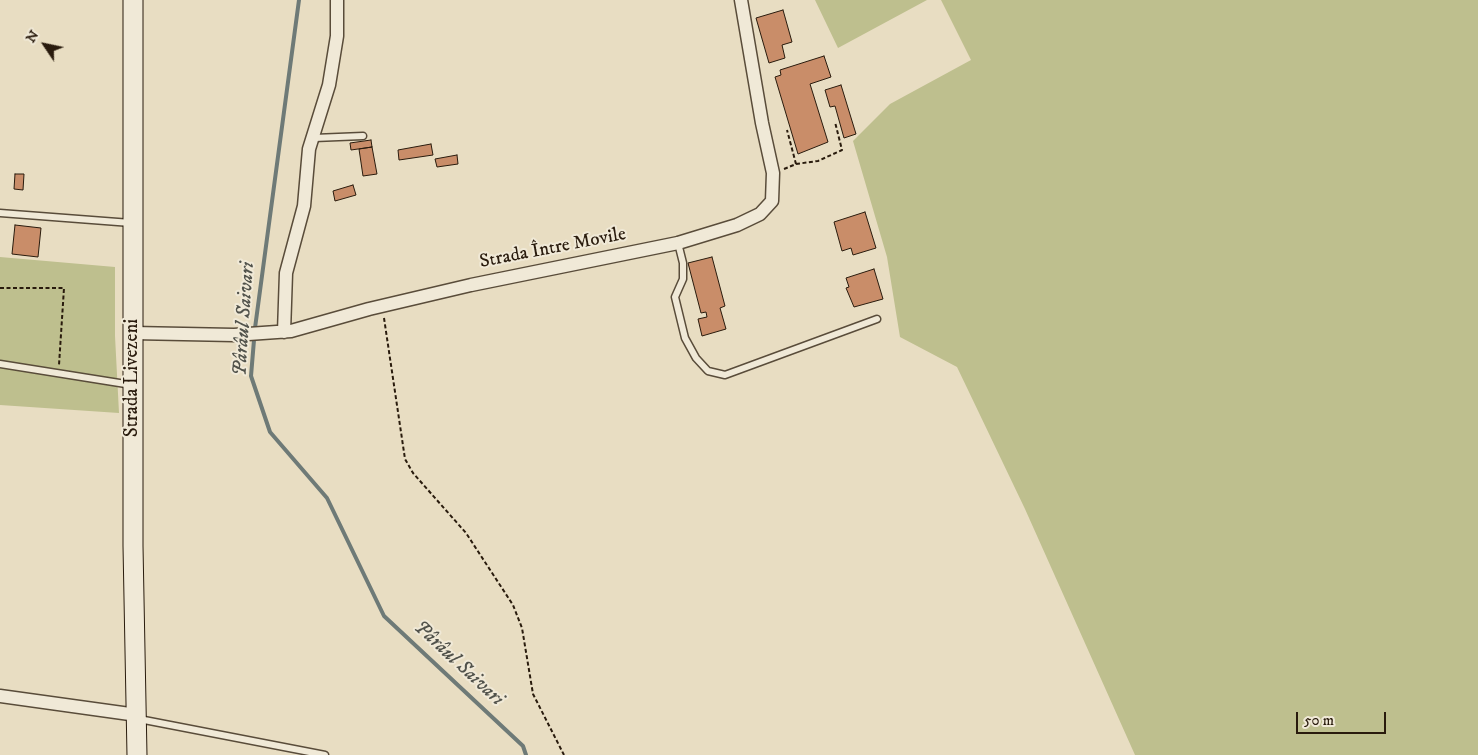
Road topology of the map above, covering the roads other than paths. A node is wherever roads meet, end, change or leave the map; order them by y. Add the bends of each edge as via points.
1 (133, 0) edge
2 (337, 0) edge
3 (741, 0) edge
4 (363, 136) dead end
5 (314, 138) junction
6 (0, 214) edge
7 (132, 223) junction
8 (678, 243) junction
9 (877, 318) dead end
10 (284, 332) junction
11 (133, 333) junction
12 (0, 364) edge
13 (133, 385) junction
14 (0, 696) edge
15 (137, 717) junction
16 (137, 755) edge
17 (325, 755) edge

1 - 7 main road, Strada Livezeni
2 - 5 street via 337,36 329,85
3 - 8 street, Strada Între Movile via 773,173 772,201 760,214 729,228
4 - 5 lane
5 - 10 street via 309,149 304,206 286,273
6 - 7 lane
7 - 11 main road, Strada Livezeni
8 - 9 lane via 683,279 676,297 685,338 708,371 725,375
8 - 10 street, Strada Între Movile via 471,285
10 - 11 street, Strada Între Movile via 234,335
11 - 13 main road, Strada Livezeni
12 - 13 lane
13 - 15 main road, Strada Livezeni
14 - 15 street
15 - 16 main road, Strada Livezeni
15 - 17 lane

